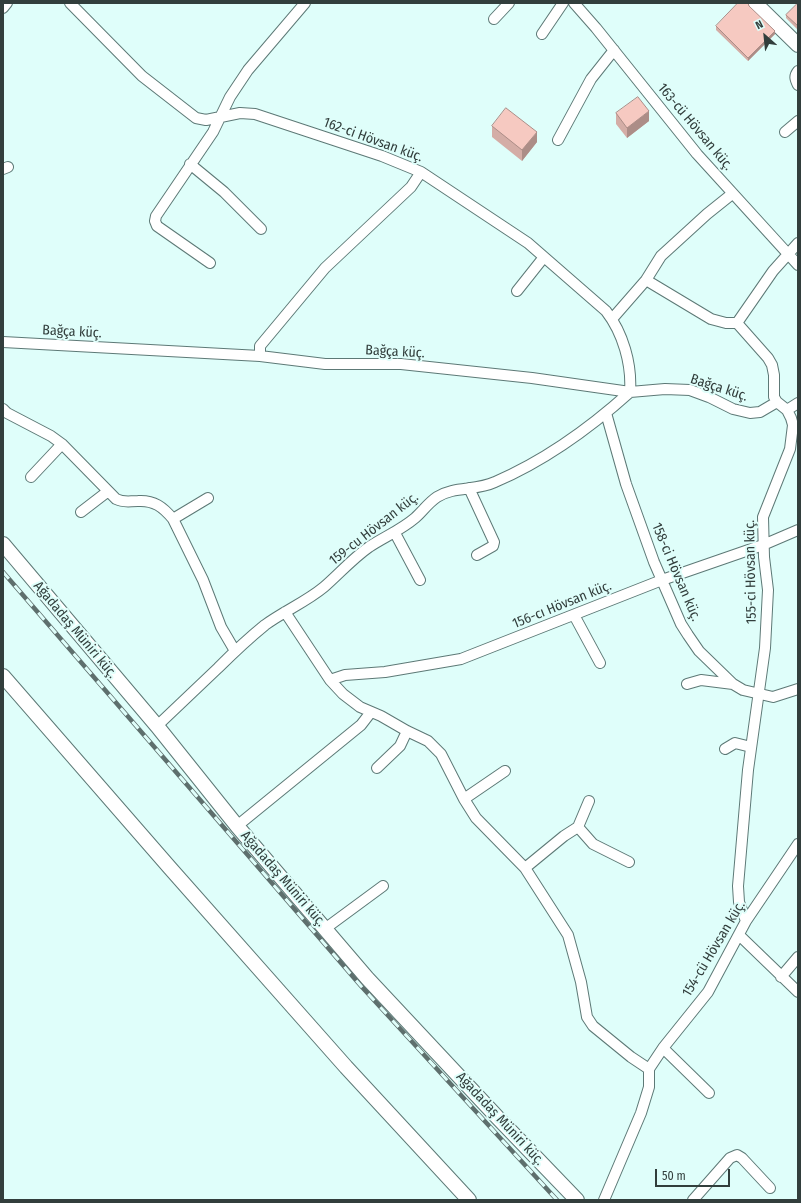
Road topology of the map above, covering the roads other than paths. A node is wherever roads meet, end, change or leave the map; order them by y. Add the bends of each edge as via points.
1 (7, 3) edge
2 (70, 3) edge
3 (305, 3) edge
4 (509, 3) edge
5 (563, 3) edge
6 (574, 3) edge
7 (754, 3) edge
8 (3, 8) edge
9 (494, 19) dead end
10 (542, 34) dead end
11 (798, 45) edge
12 (614, 50) junction
13 (798, 71) edge
14 (798, 85) edge
15 (220, 117) junction
16 (798, 122) edge
17 (786, 132) dead end
18 (558, 140) dead end
19 (190, 164) junction
20 (421, 172) junction
21 (732, 194) junction
22 (261, 229) dead end
23 (798, 243) edge
24 (788, 254) junction
25 (544, 257) junction
26 (210, 263) dead end
27 (798, 266) edge
28 (646, 280) junction
29 (517, 291) dead end
30 (612, 319) junction
31 (737, 323) junction
32 (3, 342) edge
33 (260, 356) junction
34 (630, 392) junction
35 (777, 402) junction
36 (798, 403) edge
37 (3, 409) edge
38 (787, 410) junction
39 (606, 413) junction
40 (62, 444) junction
41 (31, 477) dead end
42 (469, 488) junction
43 (107, 492) junction
44 (208, 498) dead end
45 (81, 512) dead end
46 (173, 519) junction
47 (798, 530) edge
48 (395, 532) junction
49 (3, 544) edge
50 (764, 545) junction
51 (477, 555) dead end
52 (420, 580) dead end
53 (662, 580) junction
54 (285, 612) junction
55 (574, 615) junction
56 (235, 651) junction
57 (600, 663) dead end
58 (3, 676) edge
59 (330, 680) junction
60 (687, 684) dead end
61 (733, 684) junction
62 (798, 689) edge
63 (759, 694) junction
64 (371, 712) junction
65 (157, 726) junction
66 (407, 732) junction
67 (751, 747) junction
68 (725, 749) dead end
69 (377, 768) dead end
70 (505, 771) dead end
71 (464, 799) junction
72 (589, 801) dead end
73 (237, 826) junction
74 (578, 827) junction
75 (798, 844) edge
76 (629, 862) dead end
77 (525, 868) junction
78 (383, 886) dead end
79 (746, 921) junction
80 (326, 928) junction
81 (739, 935) junction
82 (798, 957) edge
83 (781, 977) junction
84 (798, 992) edge
85 (663, 1048) junction
86 (650, 1069) junction
87 (709, 1093) dead end
88 (770, 1188) dead end
89 (470, 1200) edge
90 (577, 1200) edge
91 (604, 1200) edge
92 (693, 1200) edge

1 - 8 street
2 - 15 street, 162-ci Hövsan küç. via 142,76 196,118 206,120
3 - 15 street via 248,70 230,96
4 - 9 street
5 - 10 street
6 - 12 street, 163-cü Hövsan küç.
7 - 11 street
12 - 18 street via 591,79
12 - 21 street, 163-cü Hövsan küç.
13 - 14 street via 795,80
15 - 19 street via 213,132
15 - 20 street, 162-ci Hövsan küç. via 240,113 255,114 382,156
16 - 17 street
19 - 22 street via 224,192
19 - 26 street via 155,221 157,226
20 - 25 street, 162-ci Hövsan küç. via 528,243
20 - 33 street via 411,187 325,268 260,346
21 - 24 street, 163-cü Hövsan küç.
21 - 28 street via 661,256
23 - 24 street
24 - 27 street, 163-cü Hövsan küç.
24 - 31 street
25 - 29 street
25 - 30 street, 162-ci Hövsan küç.
28 - 30 street
28 - 31 street via 711,319 726,324
30 - 34 street, 162-ci Hövsan küç. via 624,346 631,377
31 - 35 street via 768,358 774,375 774,397
32 - 33 street, Bağça küç.
33 - 34 street, Bağça küç. via 325,364 401,364 532,378
34 - 35 street, Bağça küç. via 690,390 732,409 750,413 760,412
34 - 39 street, 159-cu Hövsan küç.
35 - 38 street
36 - 38 street
37 - 40 street
38 - 50 street, 155-ci Hövsan küç. via 793,425 790,448 763,517
39 - 42 street, 159-cu Hövsan küç. via 558,448 512,474 484,486
39 - 53 street, 158-ci Hövsan küç. via 626,484
40 - 41 street
40 - 43 street
42 - 48 street, 159-cu Hövsan küç. via 451,490 435,498 416,518
42 - 51 street via 494,542 493,546
43 - 45 street
43 - 46 street via 123,502 148,501 158,504
44 - 46 street
46 - 56 street via 203,580 221,627
47 - 50 street, 156-cı Hövsan küç.
48 - 52 street
48 - 54 street, 159-cu Hövsan küç. via 354,559 324,587
49 - 65 street, Ağadadaş Müniri küç.
50 - 53 street, 156-cı Hövsan küç.
50 - 63 street, 155-ci Hövsan küç. via 768,590 766,648
53 - 55 street, 156-cı Hövsan küç.
53 - 61 street, 158-ci Hövsan küç. via 681,624 699,651
54 - 56 street, 159-cu Hövsan küç.
54 - 59 street
55 - 57 street
55 - 59 street, 156-cı Hövsan küç. via 461,659
56 - 65 street, 159-cu Hövsan küç.
58 - 89 street via 346,1067
59 - 64 street via 342,694 360,708
60 - 61 street via 701,680
61 - 63 street, 158-ci Hövsan küç. via 743,690
62 - 63 street, 158-ci Hövsan küç. via 773,697
63 - 67 street, 155-ci Hövsan küç.
64 - 66 street
64 - 73 street via 361,725
65 - 73 street, Ağadadaş Müniri küç.
66 - 69 street via 400,746
66 - 71 street via 428,741 441,754
67 - 68 street via 735,743
67 - 79 street, 155-ci Hövsan küç. via 738,886 739,902
70 - 71 street
71 - 77 street via 476,818
72 - 74 street
73 - 80 street, Ağadadaş Müniri küç.
74 - 76 street via 593,844
74 - 77 street
75 - 79 street, 154-cü Hövsan küç.
77 - 86 street via 568,935 581,982 587,1017 593,1026
78 - 80 street
79 - 81 street, 154-cü Hövsan küç.
80 - 90 street, Ağadadaş Müniri küç. via 367,978
81 - 83 street
81 - 85 street, 154-cü Hövsan küç. via 708,992
82 - 83 street
83 - 84 street
85 - 86 street, 154-cü Hövsan küç.
85 - 87 street
86 - 91 street, 154-cü Hövsan küç. via 649,1087 641,1113
88 - 92 street via 737,1155 730,1158

